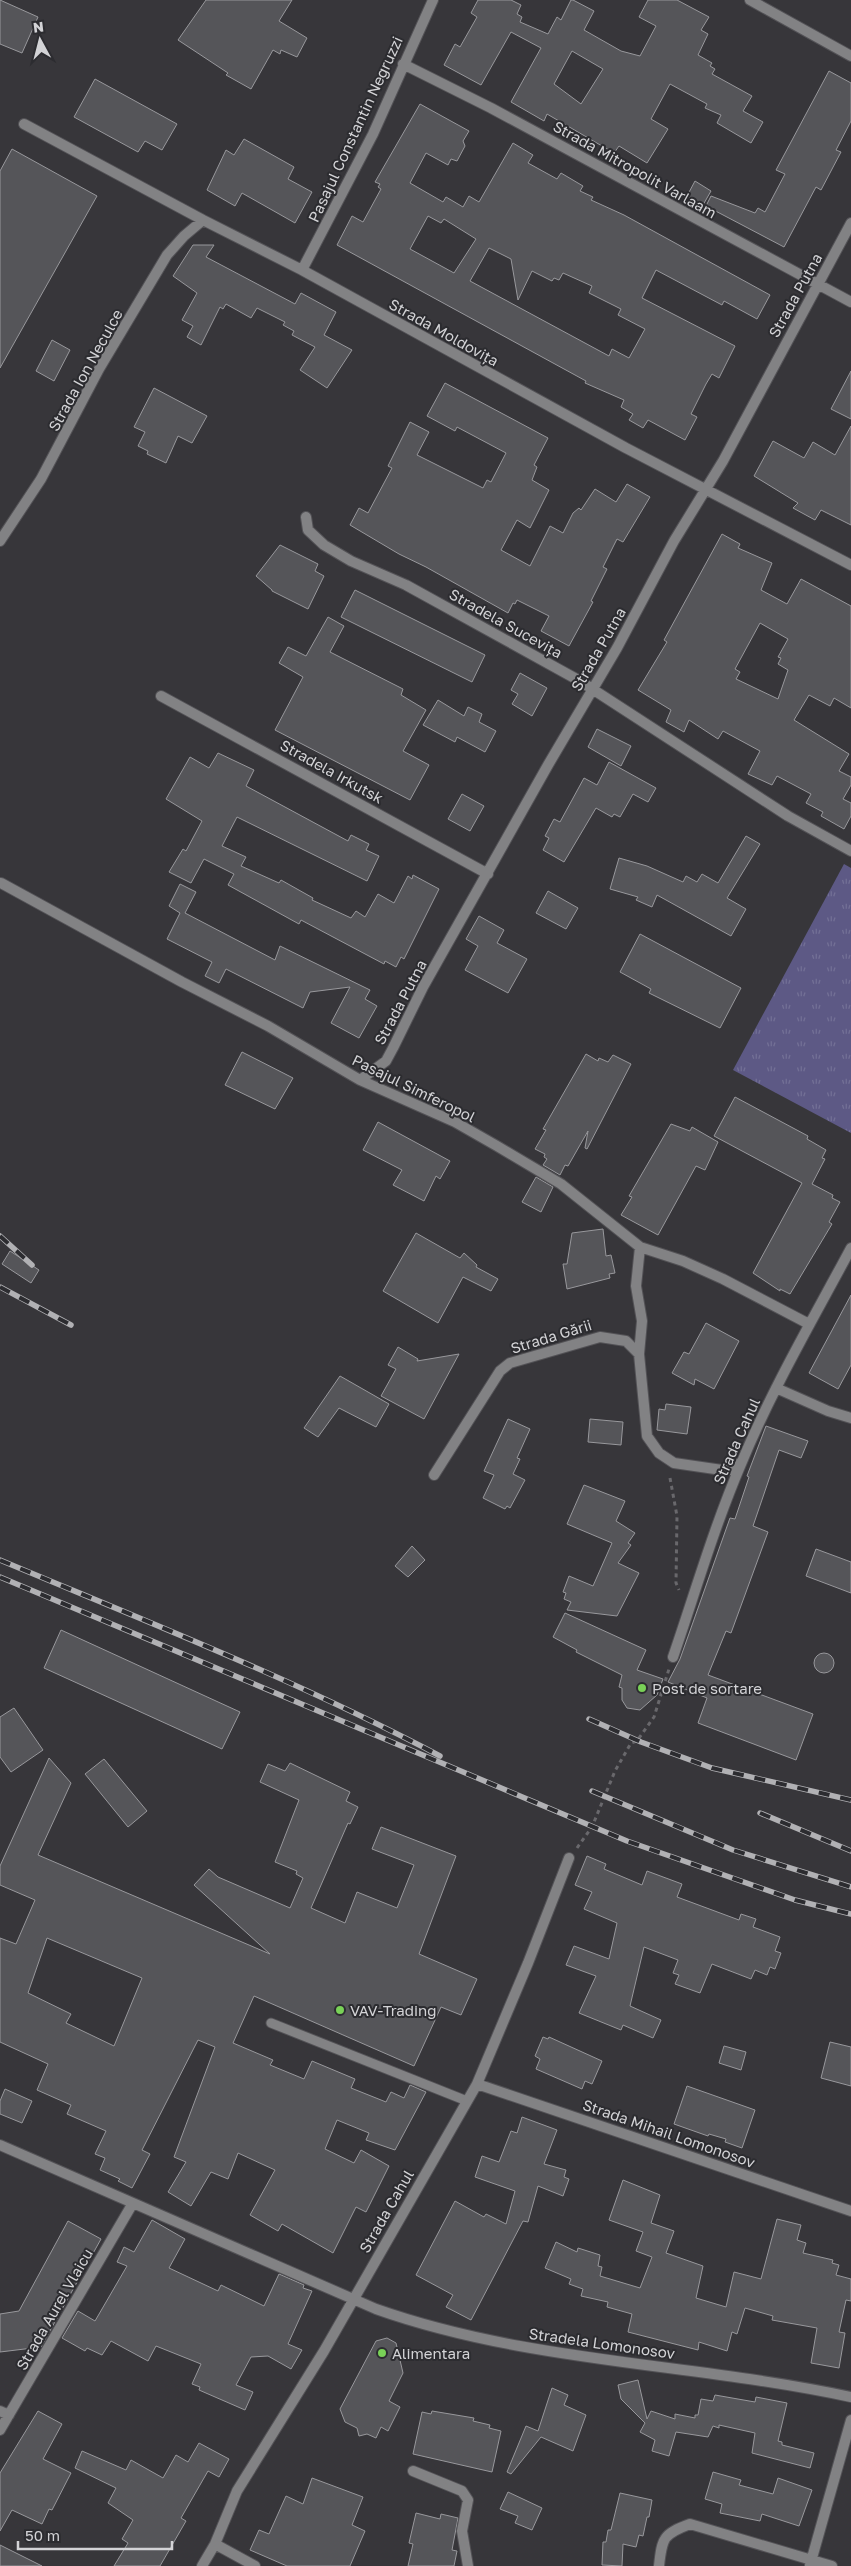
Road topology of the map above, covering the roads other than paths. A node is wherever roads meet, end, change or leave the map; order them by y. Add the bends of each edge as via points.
1 (433, 0) edge
2 (750, 0) edge
3 (851, 56) edge
4 (402, 64) junction
5 (24, 124) dead end
6 (203, 220) junction
7 (851, 223) edge
8 (302, 270) junction
9 (818, 284) junction
10 (851, 302) edge
11 (706, 490) junction
12 (306, 517) dead end
13 (0, 541) edge
14 (851, 565) edge
15 (592, 690) junction
16 (161, 696) dead end
17 (851, 851) edge
18 (488, 874) junction
19 (1, 883) edge
20 (360, 1080) junction
21 (640, 1247) junction
22 (851, 1248) edge
23 (809, 1324) junction
24 (639, 1354) junction
25 (776, 1388) junction
26 (851, 1418) edge
27 (741, 1462) junction
28 (434, 1475) dead end
29 (673, 1657) road end
30 (569, 1858) road end
31 (271, 2023) dead end
32 (477, 2084) junction
33 (467, 2101) junction
34 (0, 2146) edge
35 (133, 2204) junction
36 (851, 2211) edge
37 (353, 2298) junction
38 (851, 2398) edge
39 (5, 2413) edge
40 (851, 2420) edge
41 (0, 2430) edge
42 (414, 2471) dead end
43 (215, 2544) junction
44 (810, 2563) edge
45 (202, 2566) edge
46 (256, 2566) edge
47 (468, 2566) edge
48 (659, 2566) edge
49 (832, 2566) edge

1 - 4 street, Pasajul Constantin Negruzzi
2 - 3 street
4 - 8 street, Pasajul Constantin Negruzzi via 373,134
4 - 9 street, Strada Mitropolit Varlaam via 491,108
5 - 6 street, Strada Moldovița
6 - 8 street, Strada Moldovița
6 - 13 street, Strada Ion Neculce via 168,255 99,369 41,478
7 - 9 street, Strada Putna
8 - 11 street, Strada Moldovița via 440,348
9 - 10 street, Strada Mitropolit Varlaam
9 - 11 street, Strada Putna
11 - 14 street, Strada Moldovița
11 - 15 street, Strada Putna via 674,541
12 - 15 street, Stradela Sucevița via 308,530 324,545 351,561 406,585
15 - 17 street, Stradela Sucevița via 788,816
15 - 18 street, Strada Putna
16 - 18 street, Stradela Irkutsk
18 - 20 street, Strada Putna via 414,1003 386,1061
19 - 20 street, Pasajul Simferopol via 268,1026
20 - 21 street, Pasajul Simferopol via 455,1122 561,1184
21 - 23 street, Pasajul Simferopol via 723,1279
21 - 24 street via 636,1286 642,1329
22 - 23 street, Strada Cahul
23 - 25 street, Strada Cahul
24 - 27 street via 647,1436 652,1446 664,1458 680,1464 731,1470
24 - 28 street, Strada Gării via 626,1341 600,1336 510,1363 500,1371
25 - 26 street
25 - 27 street, Strada Cahul
27 - 29 street, Strada Cahul
30 - 32 street, Strada Cahul
31 - 33 lane
32 - 33 street, Strada Cahul
32 - 36 street, Strada Mihail Lomonosov
33 - 37 street, Strada Cahul
34 - 35 street
35 - 37 street
35 - 39 street, Strada Aurel Vlaicu
37 - 38 street, Stradela Lomonosov via 408,2320 465,2336 576,2356 793,2385
37 - 43 street, Strada Cahul via 324,2351 236,2491
39 - 41 street, Strada Aurel Vlaicu
40 - 44 street
42 - 47 street via 462,2491 468,2500 462,2531
43 - 45 street, Strada Cahul
43 - 46 street
44 - 48 street via 690,2524 670,2531 661,2542
44 - 49 street

